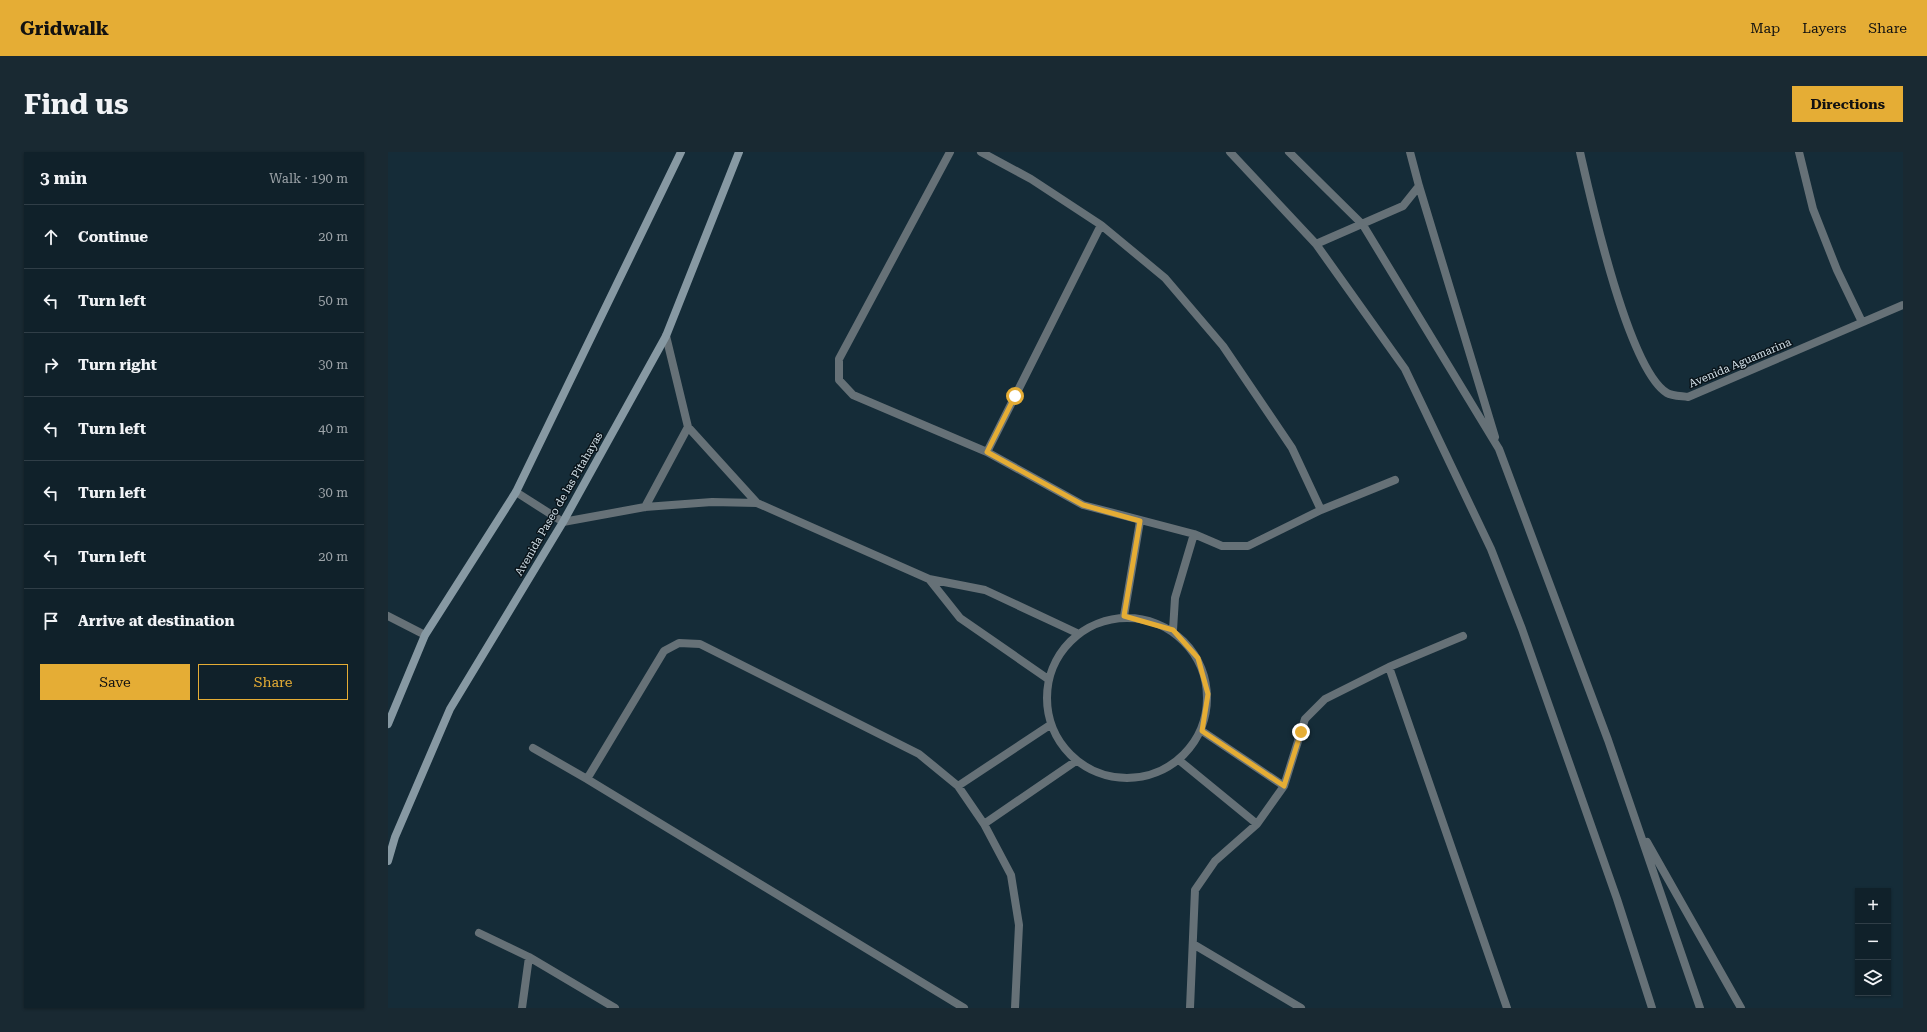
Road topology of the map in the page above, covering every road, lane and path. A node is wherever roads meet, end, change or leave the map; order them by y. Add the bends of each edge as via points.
1 (682, 152) edge
2 (739, 152) edge
3 (950, 152) edge
4 (981, 152) edge
5 (1230, 152) edge
6 (1289, 152) edge
7 (1410, 152) edge
8 (1580, 152) edge
9 (1799, 152) edge
10 (1419, 186) junction
11 (1101, 225) junction
12 (1363, 225) junction
13 (1316, 244) junction
14 (1903, 305) edge
15 (1862, 322) junction
16 (666, 336) junction
17 (688, 427) junction
18 (1499, 449) junction
19 (987, 452) junction
20 (1394, 480) dead end
21 (516, 492) junction
22 (757, 503) junction
23 (645, 507) junction
24 (1321, 510) junction
25 (1140, 521) junction
26 (563, 522) junction
27 (1194, 534) junction
28 (929, 579) junction
29 (388, 616) edge
30 (1124, 616) junction
31 (1173, 630) junction
32 (1077, 633) junction
33 (425, 635) junction
34 (1463, 636) dead end
35 (1389, 667) junction
36 (1048, 679) junction
37 (388, 724) edge
38 (1050, 724) junction
39 (1202, 731) junction
40 (533, 748) dead end
41 (1076, 761) junction
42 (1180, 761) junction
43 (587, 779) junction
44 (958, 786) junction
45 (1284, 786) junction
46 (984, 824) junction
47 (1257, 824) junction
48 (1637, 824) junction
49 (388, 861) edge
50 (478, 933) dead end
51 (1193, 944) junction
52 (529, 957) junction
53 (522, 1008) edge
54 (615, 1008) edge
55 (964, 1008) edge
56 (1015, 1008) edge
57 (1190, 1008) edge
58 (1301, 1008) edge
59 (1507, 1008) edge
60 (1652, 1008) edge
61 (1700, 1008) edge
62 (1741, 1008) edge

1 - 21 street
2 - 16 street, Avenida Paseo de las Pitahayas
3 - 19 street via 839,359 839,380 853,395
4 - 11 street via 1031,179
5 - 13 street
6 - 12 street
7 - 10 street
8 - 15 street, Avenida Aguamarina via 1593,207 1631,336 1648,372 1668,393 1688,396
9 - 15 street via 1814,208 1837,270
10 - 12 street via 1403,206
10 - 18 street
11 - 19 street
11 - 24 street via 1165,278 1223,346 1292,448
12 - 13 street
12 - 18 street
13 - 60 street via 1405,369 1491,549 1522,629
14 - 15 street, Avenida Aguamarina
16 - 17 street
16 - 26 street, Avenida Paseo de las Pitahayas
17 - 22 street
17 - 23 street
18 - 48 street
19 - 25 street via 1083,505
20 - 24 street
21 - 26 street
21 - 33 street
22 - 23 street via 712,502
22 - 28 street
23 - 26 street
24 - 27 street via 1248,546 1222,546
25 - 27 street
25 - 30 street
26 - 49 street, Avenida Paseo de las Pitahayas via 450,709 395,837
27 - 31 street via 1175,598
28 - 32 street via 985,590
28 - 36 street via 960,618
29 - 33 street
30 - 31 street
30 - 32 street
31 - 39 street via 1198,658 1208,694
32 - 36 street via 1060,653
33 - 37 street
34 - 35 street
35 - 45 street via 1325,699 1305,719
35 - 59 street
36 - 38 street via 1046,702
38 - 41 street via 1060,745
38 - 44 street
39 - 42 street
39 - 45 street
40 - 43 street
41 - 42 street via 1109,778 1147,778
41 - 46 street
42 - 47 street
43 - 44 street via 664,651 679,643 700,644 919,754
43 - 55 street
44 - 46 street
45 - 47 street
46 - 56 street via 1011,876 1019,925
47 - 51 street via 1215,861 1195,890
48 - 61 street
48 - 62 street
50 - 52 street
51 - 57 street
51 - 58 street
52 - 53 street
52 - 54 street

